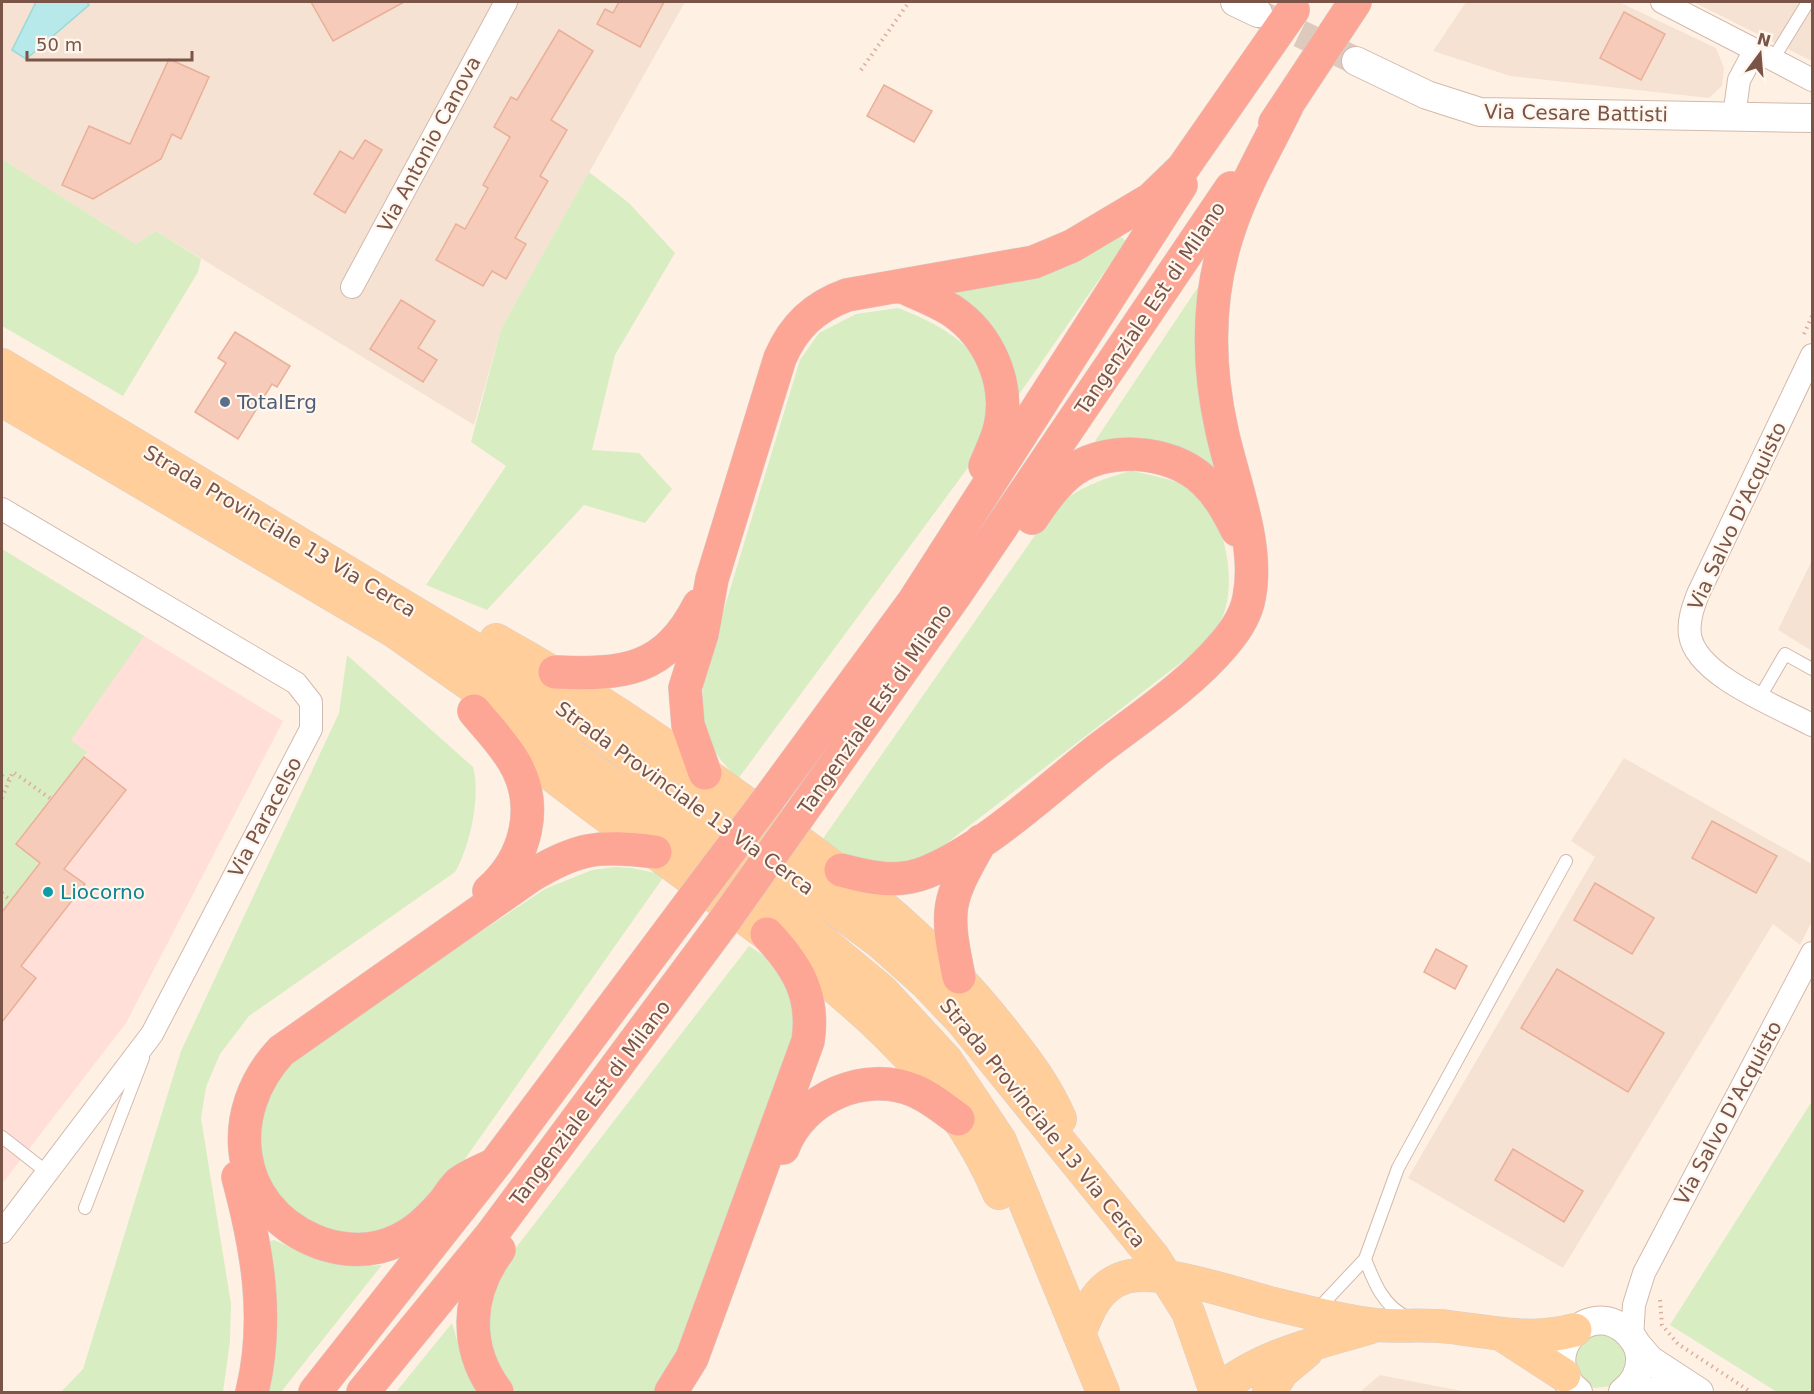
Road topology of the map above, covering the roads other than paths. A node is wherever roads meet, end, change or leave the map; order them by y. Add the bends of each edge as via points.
1 (506, 2) edge
2 (1354, 2) edge
3 (1662, 2) edge
4 (1808, 2) edge
5 (1296, 6) edge
6 (1764, 55) junction
7 (1356, 61) tunnel mouth
8 (1812, 80) edge
9 (1287, 106) junction
10 (1734, 116) junction
11 (1812, 118) edge
12 (901, 286) junction
13 (352, 287) dead end
14 (1812, 355) edge
15 (2, 365) edge
16 (2, 400) edge
17 (2, 509) edge
18 (261, 553) junction
19 (1249, 553) junction
20 (332, 562) junction
21 (712, 579) junction
22 (956, 594) junction
23 (914, 601) junction
24 (1812, 669) edge
25 (555, 672) junction
26 (1760, 697) junction
27 (474, 711) junction
28 (1812, 725) edge
29 (705, 773) junction
30 (982, 840) junction
31 (655, 852) junction
32 (1566, 861) dead end
33 (841, 870) junction
34 (767, 934) junction
35 (1812, 953) edge
36 (959, 977) junction
37 (152, 1034) junction
38 (958, 1119) junction
39 (574, 1124) junction
40 (2, 1137) edge
41 (1073, 1159) junction
42 (495, 1164) junction
43 (48, 1173) junction
44 (86, 1208) dead end
45 (2, 1232) edge
46 (1365, 1259) junction
47 (1644, 1273) junction
48 (1168, 1278) junction
49 (1425, 1325) junction
50 (1586, 1326) junction
51 (1317, 1328) junction
52 (1079, 1334) junction
53 (1504, 1336) junction
54 (1634, 1341) junction
55 (1571, 1384) edge
56 (252, 1392) edge
57 (315, 1392) edge
58 (363, 1392) edge
59 (497, 1392) edge
60 (671, 1392) edge
61 (687, 1392) edge
62 (1079, 1392) edge
63 (1103, 1392) edge
64 (1216, 1392) edge
65 (1269, 1392) edge
66 (1623, 1392) edge
67 (1638, 1392) edge
68 (1675, 1392) edge
69 (1699, 1392) edge

1 - 13 street, Via Antonio Canova
2 - 9 highway, Tangenziale Est di Milano
3 - 6 street
4 - 6 lane
5 - 12 highway via 1183,168 1151,199 1072,246 1034,262
5 - 23 highway, Tangenziale Est di Milano
6 - 8 street
6 - 10 street via 1739,80
7 - 10 street, Via Cesare Battisti via 1427,95 1480,112
9 - 19 highway via 1230,227 1216,283 1211,326 1216,403 1241,502
9 - 22 highway, Tangenziale Est di Milano
10 - 11 street, Via Cesare Battisti
12 - 21 highway via 872,288 836,299 810,314 795,330 780,358
12 - 23 highway via 951,310 975,331 995,367 1002,406 1000,428 981,475 951,524
14 - 26 street, Via Salvo D'Acquisto via 1690,616 1690,636 1700,658 1714,672
15 - 20 main road, Strada Provinciale 13 Via Cerca
16 - 18 main road, Strada Provinciale 13 Via Cerca
17 - 37 street, Via Paracelso via 296,683 311,702 311,729
18 - 27 main road
18 - 52 main road, Strada Provinciale 13 Via Cerca via 394,631 686,836 787,912 882,991 937,1049 990,1123
19 - 22 highway via 1222,501 1203,480 1188,469 1154,457 1117,456 1083,464 1067,474 990,573
19 - 30 highway via 1249,597 1236,629 1224,645 1198,672
20 - 25 main road via 471,627
20 - 41 main road, Strada Provinciale 13 Via Cerca via 473,648 614,743 880,942 962,1021
21 - 25 highway via 681,635 664,652 613,672
21 - 29 highway via 684,697 688,725
22 - 39 highway, Tangenziale Est di Milano, bridge via 725,920
23 - 42 highway, Tangenziale Est di Milano, bridge
24 - 26 lane via 1785,654
25 - 29 main road
26 - 28 street, Via Salvo D'Acquisto
27 - 31 main road
27 - 56 highway via 509,754 524,788 527,820 517,859 485,894 273,1042 251,1068 238,1098 230,1134 261,1292 259,1352
29 - 33 main road
30 - 33 highway via 939,866 911,877 875,880
30 - 36 highway via 956,887 949,914
31 - 34 main road
31 - 42 highway via 601,848 570,856 529,877 281,1051 256,1087 246,1119 244,1136 250,1174 267,1208 301,1235 339,1248 378,1248 407,1236 426,1223 459,1183
32 - 46 lane via 1398,1168
33 - 36 main road
34 - 38 main road via 885,1030 912,1058
34 - 60 highway via 798,972 808,1010 808,1041 693,1358
35 - 47 street, Via Salvo D'Acquisto
36 - 41 main road via 1037,1076 1054,1106
37 - 43 street, Via Paracelso
37 - 44 lane
38 - 61 highway via 915,1090 882,1083 837,1092 802,1118 785,1144 704,1362
38 - 62 main road via 994,1180
39 - 58 highway, Tangenziale Est di Milano via 492,1234
39 - 59 highway via 563,1167 492,1260 475,1297 474,1343
40 - 43 lane
41 - 48 main road, Strada Provinciale 13 Via Cerca
42 - 57 highway, Tangenziale Est di Milano
43 - 45 street, Via Paracelso
46 - 49 lane via 1380,1293 1396,1312
46 - 51 lane
47 - 50 street, Via Salvo D'Acquisto via 1612,1311
47 - 54 street, Via Salvo D'Acquisto via 1634,1305
48 - 51 main road
48 - 52 main road via 1133,1276 1107,1287 1091,1305
48 - 64 main road, Strada Provinciale 13 Via Cerca via 1193,1324
49 - 51 main road
49 - 53 main road
50 - 53 main road via 1553,1336
50 - 54 street via 1620,1326
50 - 55 street via 1562,1351
51 - 64 main road
51 - 65 main road
52 - 63 main road, Strada Provinciale 13 Via Cerca
53 - 55 main road
54 - 66 street via 1640,1356 1638,1374
54 - 69 street via 1650,1360
67 - 68 street

